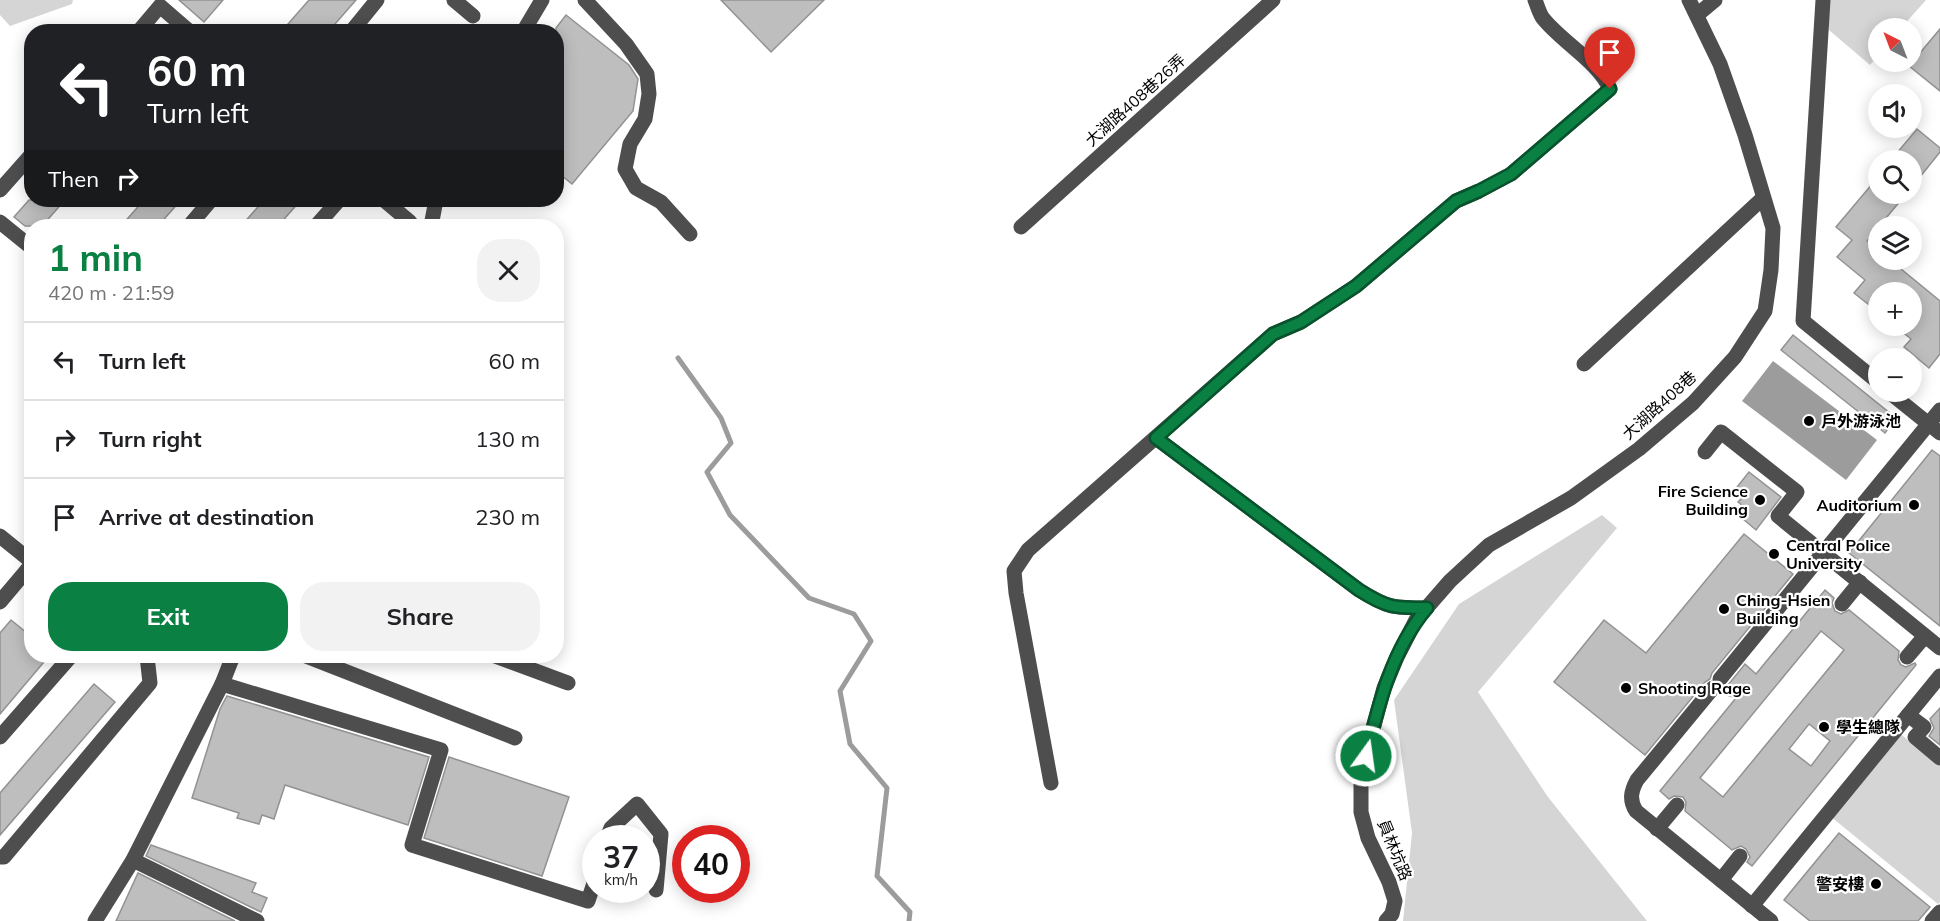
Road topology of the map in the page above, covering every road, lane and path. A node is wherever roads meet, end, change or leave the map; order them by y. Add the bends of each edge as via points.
1 (377, 0) edge
2 (454, 0) edge
3 (542, 0) edge
4 (585, 0) edge
5 (1274, 0) edge
6 (1535, 0) edge
7 (1689, 0) edge
8 (1715, 0) edge
9 (1823, 0) edge
10 (163, 3) edge
11 (1697, 15) junction
12 (473, 16) dead end
13 (145, 24) edge
14 (183, 24) edge
15 (358, 24) edge
16 (528, 24) edge
17 (24, 163) edge
18 (0, 190) edge
19 (1763, 198) junction
20 (205, 207) edge
21 (333, 207) edge
22 (392, 207) edge
23 (195, 219) edge
24 (322, 219) edge
25 (406, 219) edge
26 (0, 222) edge
27 (1021, 227) dead end
28 (690, 234) dead end
29 (24, 242) edge
30 (1584, 364) dead end
31 (1868, 374) edge
32 (1902, 402) edge
33 (1940, 410) edge
34 (1934, 428) edge
35 (1156, 438) junction
36 (1705, 452) dead end
37 (0, 536) edge
38 (1824, 552) junction
39 (24, 556) edge
40 (24, 573) edge
41 (1860, 582) junction
42 (0, 602) edge
43 (1842, 604) dead end
44 (1427, 608) junction
45 (1416, 620) joint
46 (1924, 636) junction
47 (1940, 648) edge
48 (1907, 657) dead end
49 (65, 663) edge
50 (148, 663) edge
51 (230, 663) edge
52 (324, 663) edge
53 (514, 663) edge
54 (1940, 676) edge
55 (568, 683) dead end
56 (222, 684) junction
57 (1908, 715) junction
58 (0, 737) edge
59 (515, 738) dead end
60 (1940, 758) edge
61 (1051, 783) dead end
62 (1677, 805) dead end
63 (614, 825) edge
64 (654, 825) edge
65 (1657, 829) junction
66 (1740, 856) dead end
67 (0, 857) edge
68 (133, 860) junction
69 (1721, 880) junction
70 (582, 899) edge
71 (1752, 906) junction
72 (1940, 912) edge
73 (95, 921) edge
74 (257, 921) edge
75 (1386, 921) edge
76 (1771, 921) edge
77 (1932, 921) edge

1 - 15 street
2 - 12 street
3 - 16 street
4 - 28 street via 626,44 647,74 650,94 645,119 630,144 625,169 636,188 661,202
5 - 27 street, 大湖路408巷26弄
6 - 35 street via 1542,16 1598,71 1610,89 1511,174 1456,201 1356,286 1301,322 1273,334
7 - 11 street, 大湖路408巷
8 - 11 street
9 - 31 street via 1803,321
10 - 13 street
10 - 14 street
11 - 19 street, 大湖路408巷 via 1720,64
17 - 18 street
19 - 30 street
19 - 44 street, 大湖路408巷 via 1773,228 1765,311 1735,357 1693,403 1639,449 1571,498 1489,545
20 - 23 street
21 - 24 street
22 - 25 street
26 - 29 street
32 - 34 street
33 - 34 street
34 - 38 street
35 - 44 street via 1382,604
35 - 61 street via 1028,550 1014,571
36 - 38 street via 1721,432 1797,492 1778,516
37 - 39 street
38 - 41 street
38 - 65 street via 1637,780 1632,804
40 - 42 street
41 - 43 street
41 - 46 street
44 - 45 street, 大湖路408巷
45 - 75 street, 員林坑路 via 1384,688 1361,774 1361,812 1395,901
46 - 47 street
46 - 48 street
49 - 58 street
50 - 67 street via 150,683 4,857
51 - 56 street
52 - 59 street
53 - 55 street
54 - 57 street
56 - 68 street
56 - 70 street via 441,750 412,845
57 - 60 street via 1924,727 1915,738
57 - 71 street
62 - 65 street
63 - 64 street via 637,804
65 - 69 street
66 - 69 street
68 - 73 street
68 - 74 street
69 - 71 street
71 - 76 street
72 - 77 street

